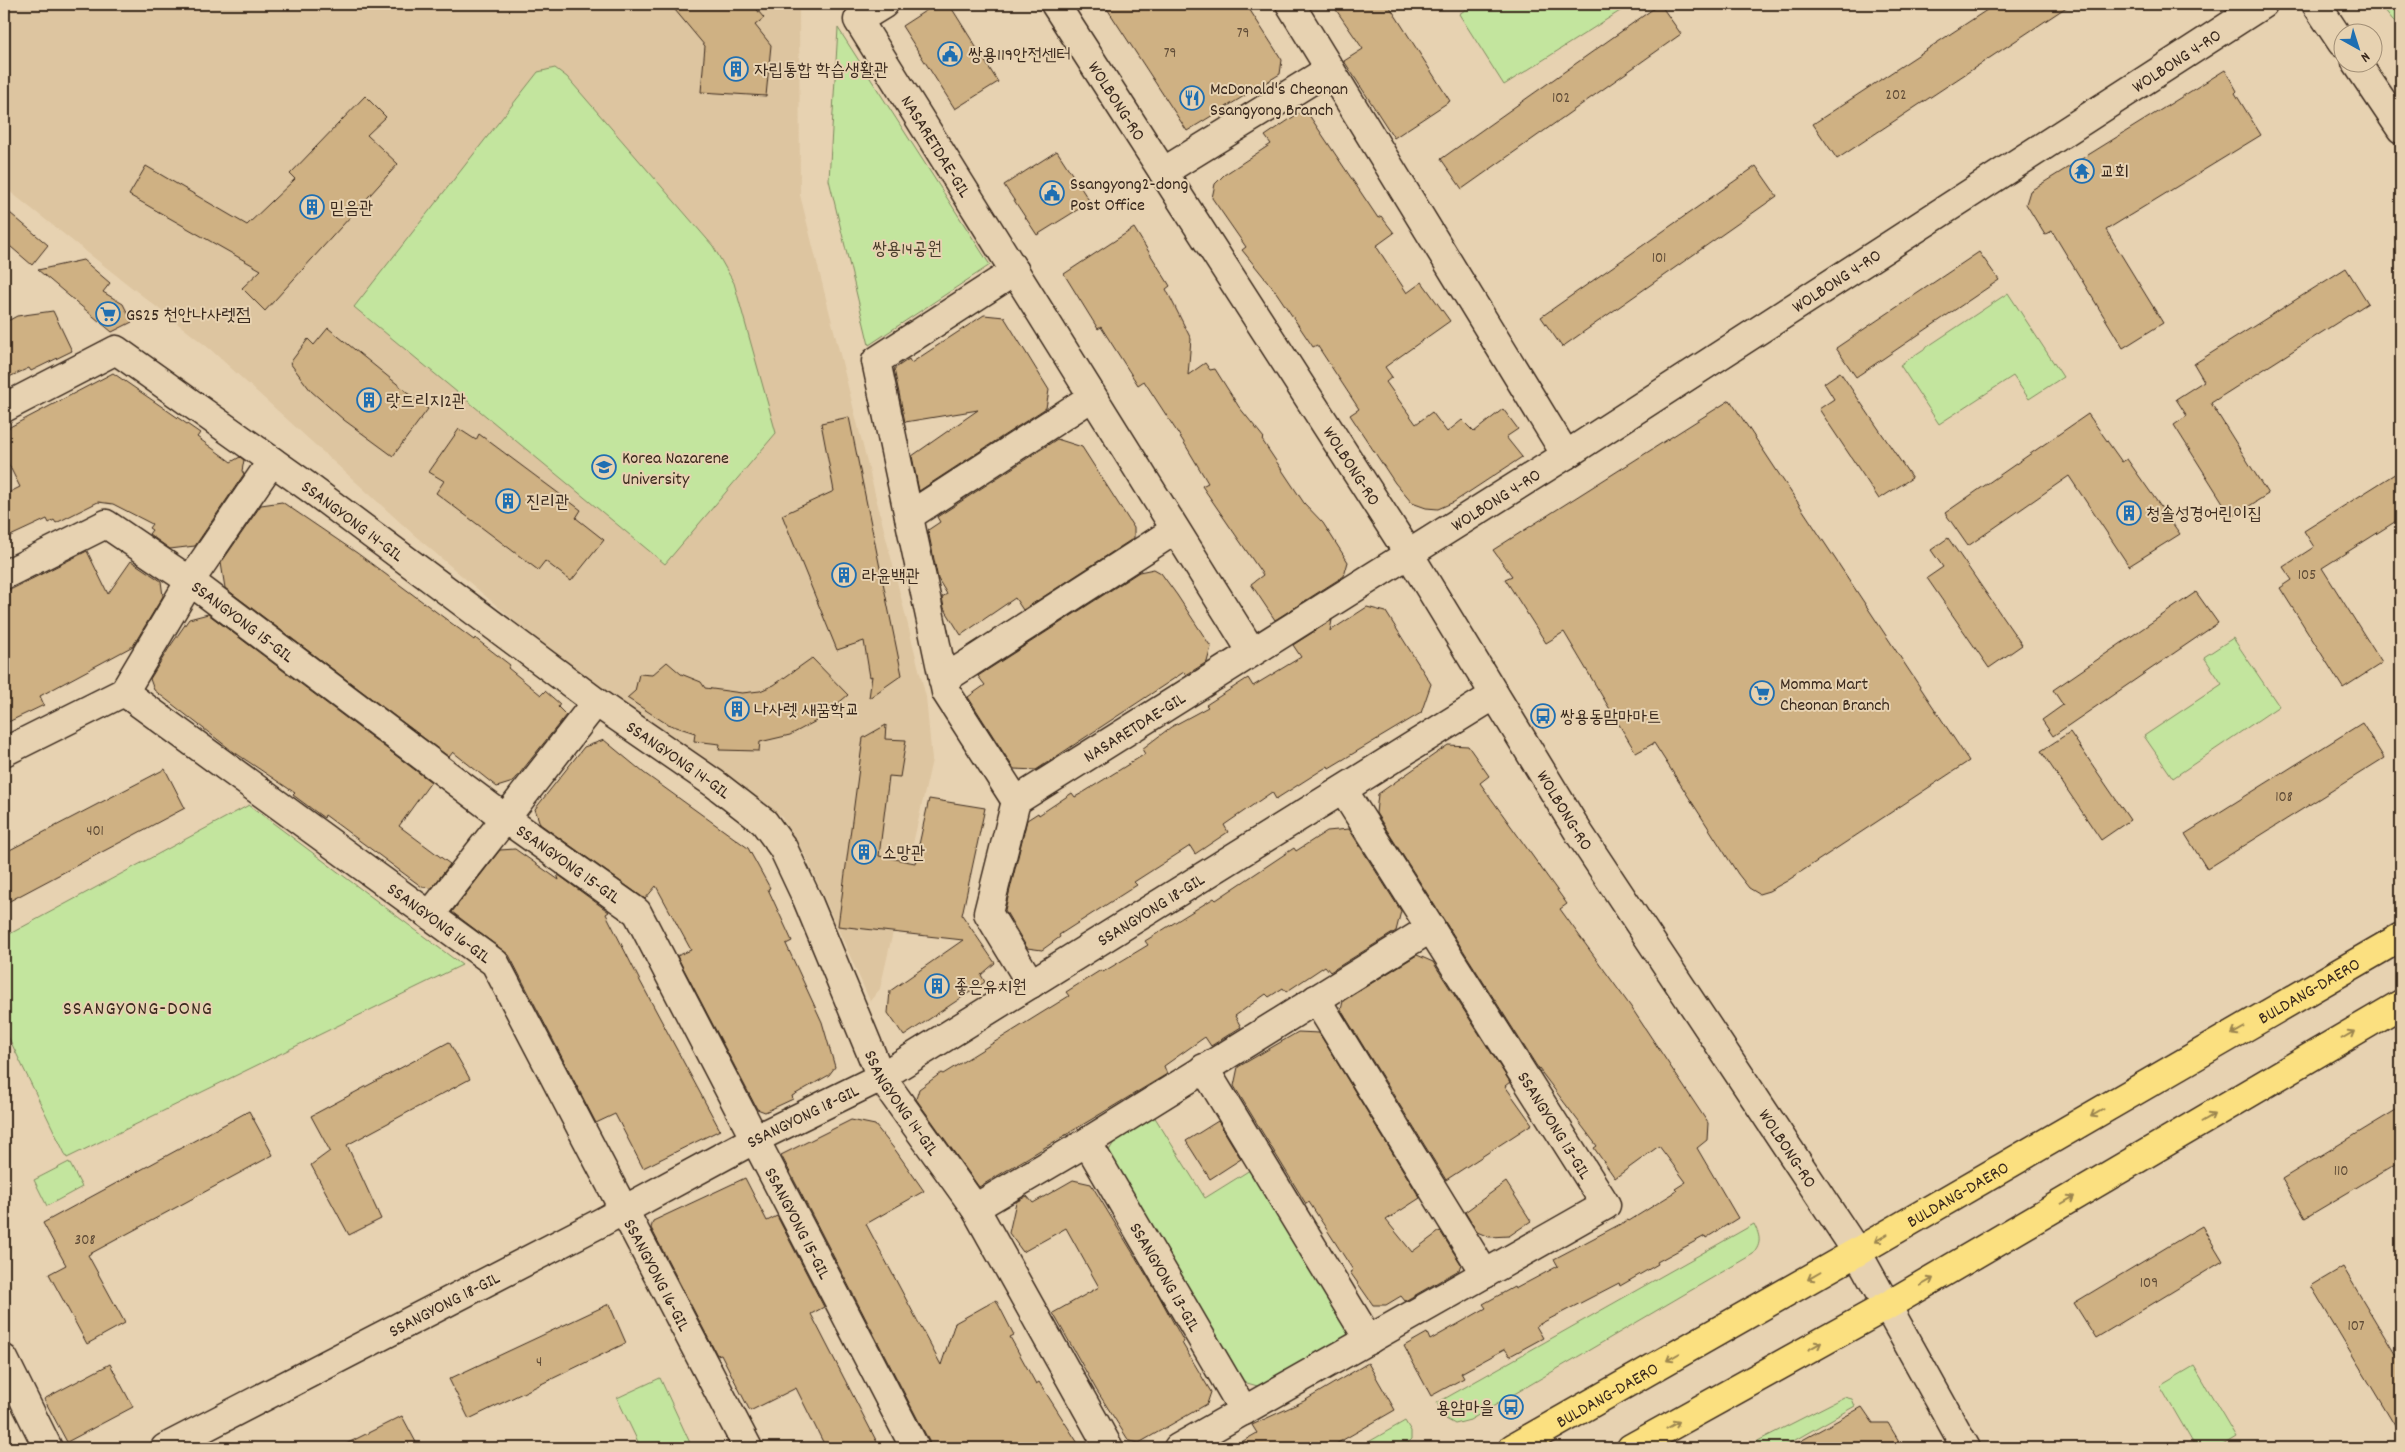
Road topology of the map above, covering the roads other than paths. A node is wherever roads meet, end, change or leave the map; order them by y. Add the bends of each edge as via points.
1 (884, 4) edge
2 (1055, 4) edge
3 (1290, 4) edge
4 (2263, 4) edge
5 (2316, 4) edge
6 (2332, 27) edge
7 (1330, 69) junction
8 (2363, 72) edge
9 (2401, 129) edge
10 (1163, 172) junction
11 (1015, 271) junction
12 (1092, 397) junction
13 (4, 408) edge
14 (1566, 455) junction
15 (272, 461) junction
16 (909, 516) junction
17 (1175, 530) junction
18 (1409, 554) junction
19 (4, 575) edge
20 (190, 581) junction
21 (1252, 652) junction
22 (944, 680) junction
23 (124, 692) junction
24 (1493, 696) junction
25 (596, 702) junction
26 (4, 752) edge
27 (1343, 790) junction
28 (1016, 801) junction
29 (506, 819) junction
30 (430, 915) junction
31 (1432, 928) junction
32 (2401, 937) edge
33 (1031, 984) junction
34 (1316, 999) junction
35 (2401, 1004) edge
36 (1204, 1068) junction
37 (880, 1077) junction
38 (755, 1139) junction
39 (1087, 1142) junction
40 (974, 1208) junction
41 (624, 1210) junction
42 (1857, 1252) junction
43 (1485, 1274) junction
44 (1885, 1306) junction
45 (1369, 1340) junction
46 (4, 1359) edge
47 (1244, 1411) junction
48 (48, 1448) edge
49 (165, 1448) edge
50 (748, 1448) edge
51 (915, 1448) edge
52 (1109, 1448) edge
53 (1178, 1448) edge
54 (1512, 1448) edge
55 (1631, 1448) edge
56 (1966, 1448) edge

1 - 11 street, NASARETDAE-GIL via 858,20
2 - 10 street, WOLBONG-RO
3 - 7 street
4 - 14 street, WOLBONG 4-RO
5 - 6 street
7 - 10 street
7 - 14 street
8 - 9 street
10 - 18 street, WOLBONG-RO
11 - 12 street, NASARETDAE-GIL
11 - 16 street via 876,362
12 - 16 street
12 - 17 street, NASARETDAE-GIL
13 - 15 street, SSANGYONG 14-GIL via 116,350
14 - 18 street, WOLBONG 4-RO
15 - 20 street
15 - 25 street, SSANGYONG 14-GIL
16 - 22 street
17 - 21 street, NASARETDAE-GIL
17 - 22 street
18 - 21 street, NASARETDAE-GIL
18 - 24 street, WOLBONG-RO
19 - 20 street, SSANGYONG 15-GIL via 106,524
20 - 23 street
20 - 29 street, SSANGYONG 15-GIL
21 - 28 street, NASARETDAE-GIL
22 - 28 street via 946,692
23 - 26 street
23 - 30 street, SSANGYONG 16-GIL
24 - 27 street, SSANGYONG 18-GIL
24 - 42 street, WOLBONG-RO via 1584,841
25 - 29 street
25 - 37 street, SSANGYONG 14-GIL via 764,822 783,848 807,899
27 - 31 street, SSANGYONG 13-GIL
27 - 33 street, SSANGYONG 18-GIL
28 - 33 street via 988,913
29 - 30 street
29 - 38 street, SSANGYONG 15-GIL via 637,912
30 - 41 street, SSANGYONG 16-GIL via 495,963
31 - 34 street
31 - 43 street, SSANGYONG 13-GIL via 1606,1205
32 -> 42 main road, BULDANG-DAERO
33 - 37 street, SSANGYONG 18-GIL
34 - 36 street
34 - 43 street
44 -> 35 main road
36 - 39 street
36 - 45 street
37 - 38 street, SSANGYONG 18-GIL
37 - 40 street, SSANGYONG 14-GIL
38 - 41 street, SSANGYONG 18-GIL
38 - 51 street, SSANGYONG 15-GIL
39 - 40 street
39 - 47 street, SSANGYONG 13-GIL
40 - 52 street, SSANGYONG 14-GIL
41 - 49 street, SSANGYONG 18-GIL
41 - 50 street, SSANGYONG 16-GIL
42 - 44 street, WOLBONG-RO
42 -> 54 main road, BULDANG-DAERO
43 - 45 street, SSANGYONG 13-GIL
55 -> 44 main road
44 - 56 street, WOLBONG-RO
45 - 47 street, SSANGYONG 13-GIL
46 - 48 street
47 - 53 street, SSANGYONG 13-GIL

